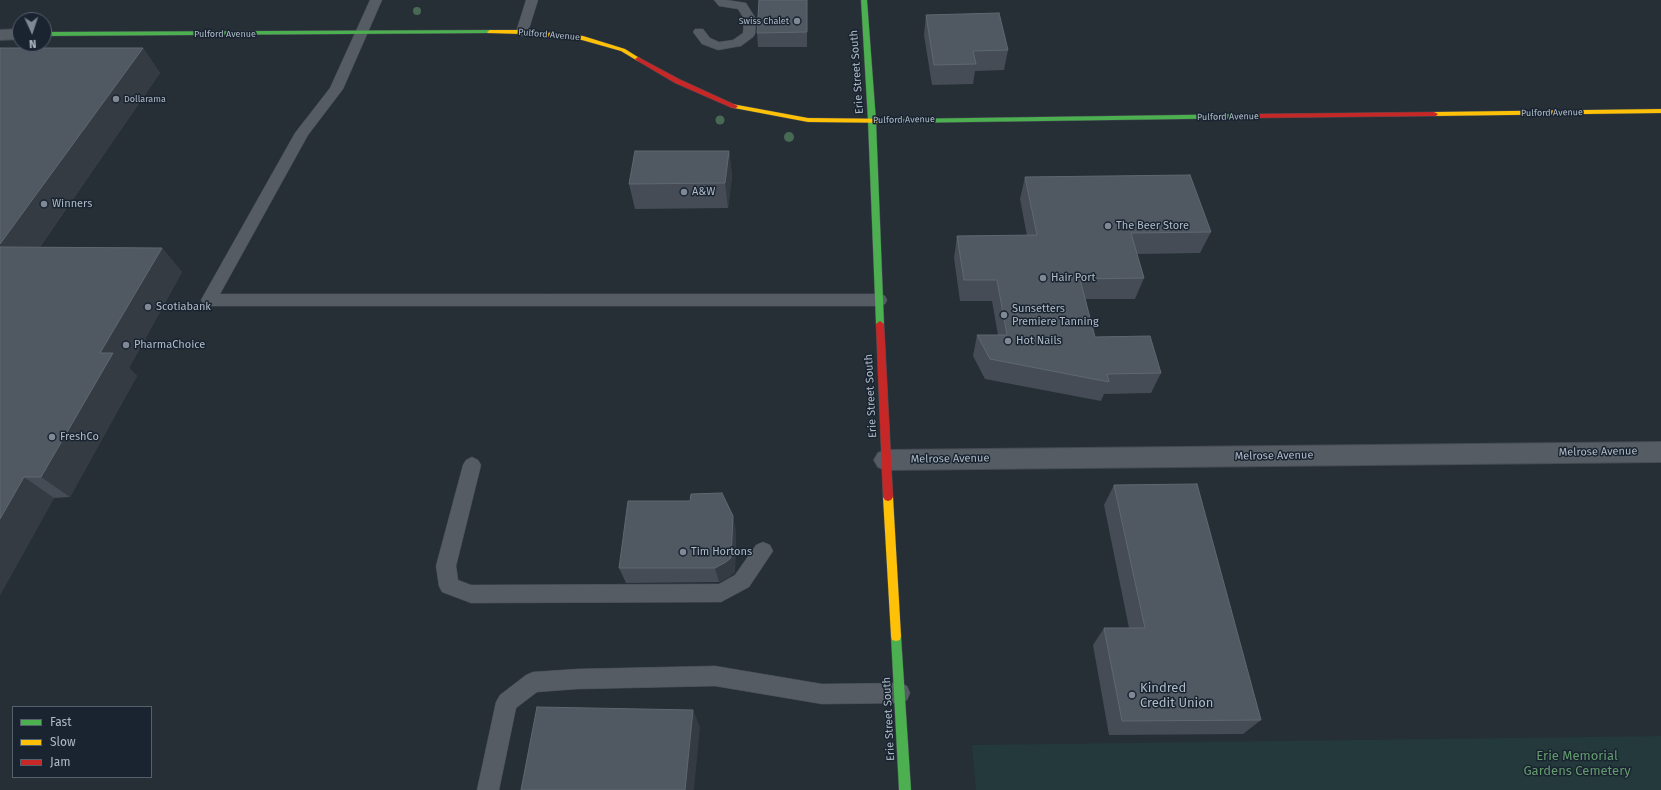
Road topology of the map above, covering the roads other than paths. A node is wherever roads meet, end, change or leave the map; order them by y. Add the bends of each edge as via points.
1 (376, 0) edge
2 (532, 0) edge
3 (720, 0) edge
4 (864, 0) edge
5 (522, 32) junction
6 (699, 32) dead end
7 (0, 34) edge
8 (12, 34) edge
9 (52, 34) edge
10 (361, 34) junction
11 (1661, 111) edge
12 (872, 121) junction
13 (879, 300) junction
14 (1661, 452) edge
15 (886, 460) junction
16 (472, 465) dead end
17 (763, 551) dead end
18 (900, 694) junction
19 (488, 790) edge
20 (905, 790) edge

1 - 10 lane
2 - 5 lane
3 - 6 lane via 723,3 742,6 750,18 749,34 737,43 718,46 706,41
4 - 12 street, Erie Street South
5 - 10 street, Pulford Avenue
5 - 12 street, Pulford Avenue via 583,38 623,50 678,81 734,106 808,120
7 - 8 street
9 - 10 street, Pulford Avenue
10 - 13 lane via 336,89 302,133 209,300
11 - 12 street, Pulford Avenue
12 - 13 street, Erie Street South
13 - 15 street, Erie Street South
14 - 15 street, Melrose Avenue
15 - 18 street, Erie Street South
16 - 17 lane via 446,566 449,586 471,594 721,593 742,581
18 - 19 lane via 822,694 714,676 533,682 507,702
18 - 20 street, Erie Street South

